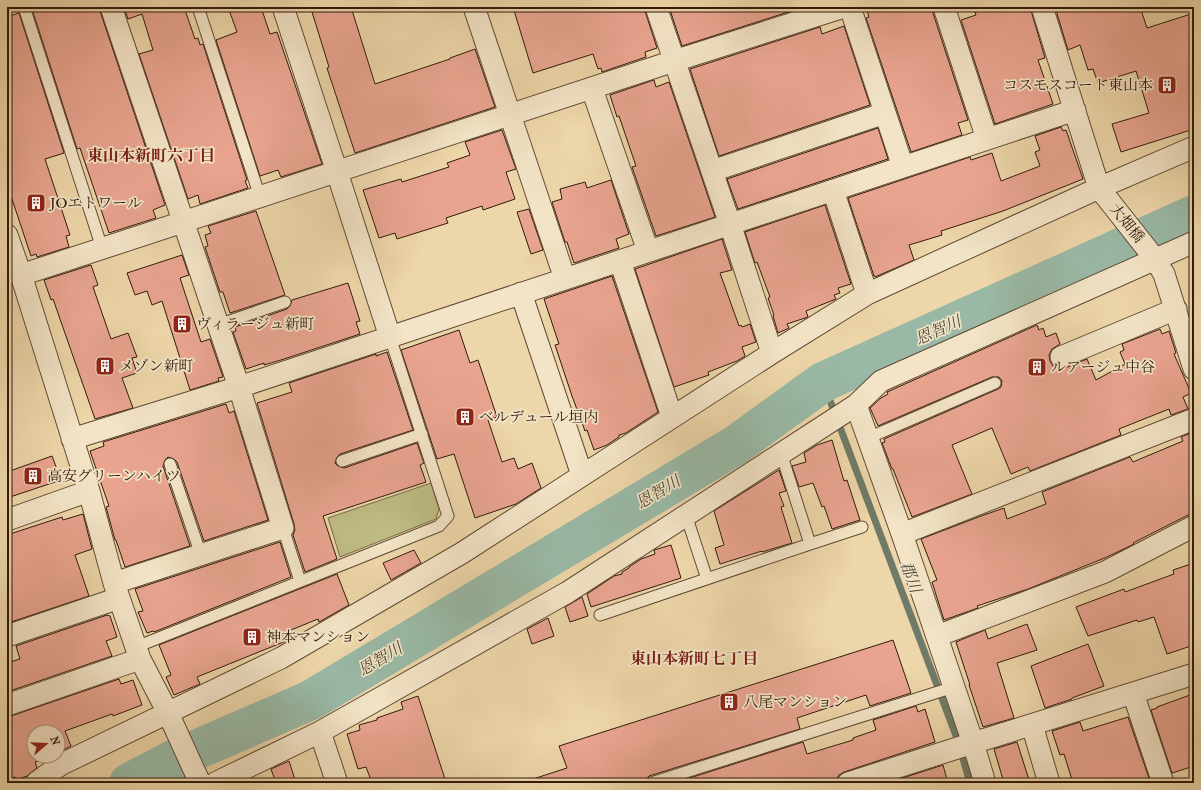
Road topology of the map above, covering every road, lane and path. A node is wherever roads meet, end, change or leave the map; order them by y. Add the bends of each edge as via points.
1 (24, 7) edge
2 (111, 7) edge
3 (198, 7) edge
4 (283, 7) edge
5 (474, 7) edge
6 (656, 7) edge
7 (844, 7) edge
8 (850, 7) edge
9 (944, 7) edge
10 (1042, 7) edge
11 (674, 61) junction
12 (592, 89) junction
13 (1074, 110) junction
14 (885, 113) junction
15 (510, 115) junction
16 (987, 139) junction
17 (1194, 147) edge
18 (904, 167) junction
19 (712, 171) junction
20 (338, 172) junction
21 (1099, 188) junction
22 (833, 190) junction
23 (260, 197) junction
24 (183, 222) junction
25 (730, 224) junction
26 (7, 235) edge
27 (1194, 242) edge
28 (102, 248) junction
29 (648, 251) junction
30 (1156, 259) junction
31 (620, 261) junction
32 (21, 275) junction
33 (565, 279) junction
34 (521, 293) junction
35 (867, 294) junction
36 (285, 302) dead end
37 (1176, 310) junction
38 (218, 325) junction
39 (390, 337) junction
40 (772, 353) junction
41 (1061, 357) dead end
42 (1194, 368) edge
43 (995, 383) dead end
44 (239, 387) junction
45 (852, 407) junction
46 (672, 417) junction
47 (1194, 419) edge
48 (422, 434) junction
49 (868, 438) junction
50 (72, 439) junction
51 (781, 453) junction
52 (342, 461) dead end
53 (170, 464) dead end
54 (582, 475) junction
55 (88, 491) junction
56 (686, 515) junction
57 (7, 520) edge
58 (1194, 526) edge
59 (283, 528) junction
60 (862, 528) dead end
61 (902, 534) junction
62 (810, 544) junction
63 (201, 555) junction
64 (707, 579) junction
65 (300, 581) junction
66 (117, 591) junction
67 (600, 615) dead end
68 (7, 636) edge
69 (937, 636) junction
70 (138, 653) junction
71 (1194, 674) edge
72 (950, 688) junction
73 (1133, 693) junction
74 (7, 705) edge
75 (168, 713) junction
76 (1032, 724) junction
77 (320, 732) junction
78 (964, 746) junction
79 (36, 783) edge
80 (200, 783) edge
81 (215, 783) edge
82 (337, 783) edge
83 (651, 783) edge
84 (848, 783) edge
85 (985, 783) edge
86 (1049, 783) edge
87 (1163, 783) edge

1 - 28 lane
2 - 24 street
3 - 23 lane
4 - 20 street
5 - 15 street
6 - 11 street
7 - 11 street
8 - 14 street
9 - 16 street
10 - 13 street
11 - 12 street
11 - 19 street
12 - 15 street
12 - 29 street
13 - 16 street
13 - 21 street
14 - 18 street
14 - 19 street
15 - 20 street
15 - 33 street
16 - 18 street
17 - 21 street
18 - 22 street
19 - 25 street
20 - 23 street
20 - 39 street
21 - 30 street, 大畑橋
21 - 35 street
22 - 25 street
22 - 35 street
23 - 24 street
24 - 28 street
24 - 38 street
25 - 29 street
25 - 40 street
26 - 32 street
27 - 30 street
28 - 32 street
29 - 31 street
30 - 37 street, 大畑橋
30 - 45 street via 881,381
31 - 33 street
31 - 46 street
32 - 50 street
33 - 34 street
34 - 39 street
34 - 54 street
35 - 40 street
36 - 38 lane
37 - 41 street
37 - 42 street, 大畑橋
38 - 44 street
39 - 44 street
39 - 48 lane
40 - 46 street
43 - 49 lane
44 - 50 street
44 - 59 street
45 - 49 street
45 - 51 street
46 - 54 street
47 - 61 street
48 - 52 lane
48 - 65 lane via 448,516 439,526
49 - 61 street
50 - 55 street
51 - 56 street
51 - 62 lane
53 - 63 lane
54 - 75 street via 462,553 281,658
55 - 57 street
55 - 66 street
56 - 64 lane
56 - 77 street via 568,592
58 - 69 street via 1105,572
59 - 63 street
59 - 65 lane
60 - 62 lane
61 - 69 street
62 - 64 lane
63 - 66 street
64 - 67 lane
65 - 70 lane
66 - 68 street
66 - 70 street
69 - 72 street
70 - 74 street
70 - 75 street
71 - 73 street
72 - 78 street
72 - 83 lane
73 - 76 street
73 - 87 street
75 - 79 street via 60,765
75 - 80 street
76 - 78 street
76 - 86 street
77 - 81 street
77 - 82 street
78 - 84 street
78 - 85 street

